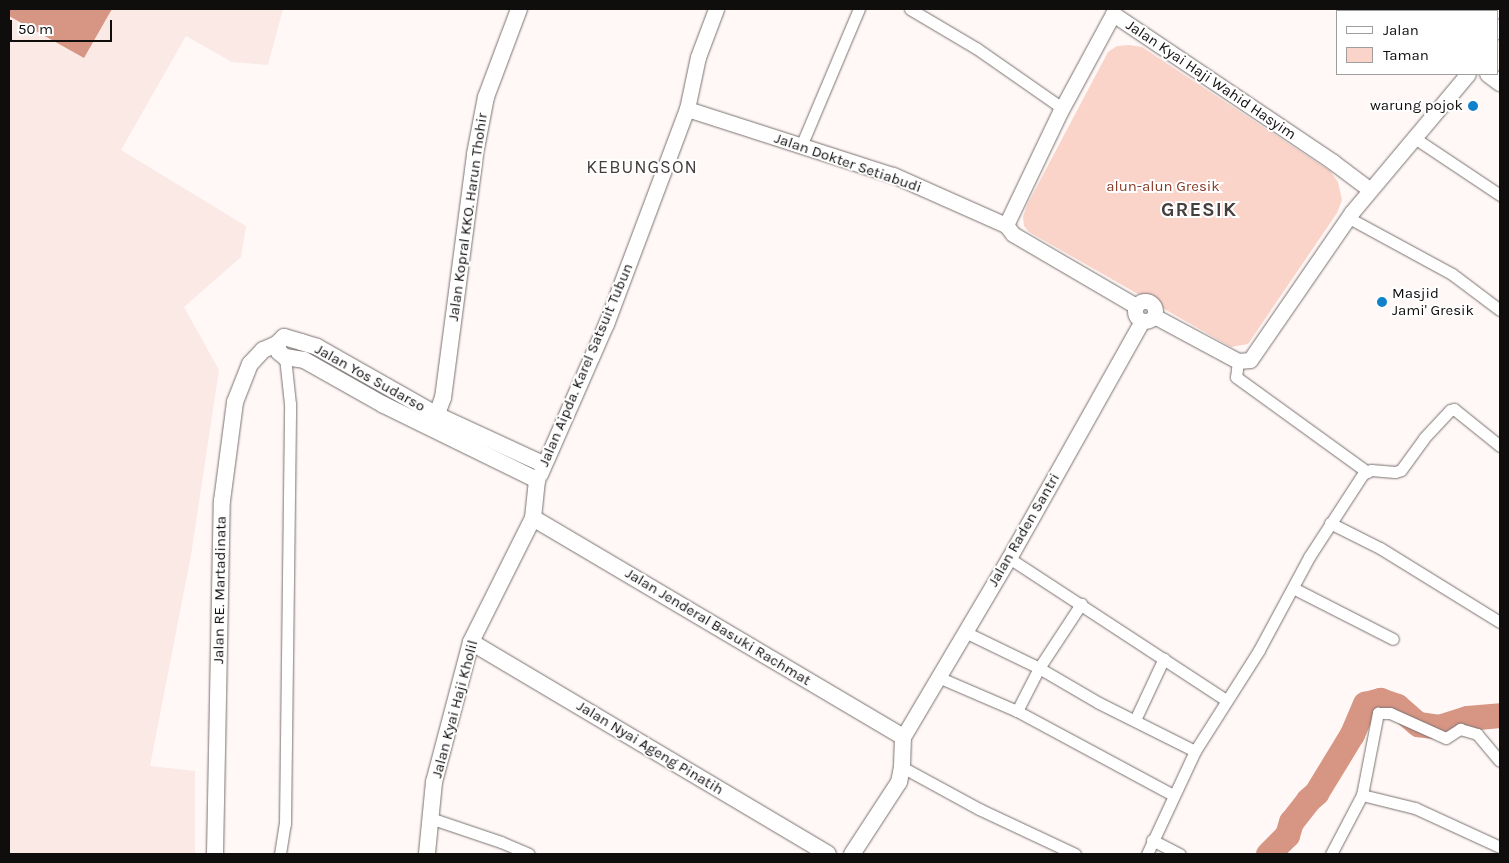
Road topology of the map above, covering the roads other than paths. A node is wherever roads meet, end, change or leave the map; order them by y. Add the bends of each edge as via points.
1 (519, 9) edge
2 (716, 9) edge
3 (858, 9) edge
4 (910, 9) edge
5 (1113, 12) edge
6 (1467, 75) edge
7 (1489, 75) edge
8 (1500, 83) edge
9 (1062, 108) junction
10 (686, 109) junction
11 (1413, 137) junction
12 (801, 146) junction
13 (1369, 189) junction
14 (1500, 195) edge
15 (1349, 218) junction
16 (1006, 225) junction
17 (1500, 310) edge
18 (1148, 318) junction
19 (281, 350) junction
20 (1238, 361) junction
21 (434, 422) junction
22 (1500, 446) edge
23 (543, 464) junction
24 (1367, 472) junction
25 (537, 480) junction
26 (533, 518) junction
27 (1330, 523) junction
28 (1009, 558) junction
29 (1293, 588) junction
30 (1081, 604) junction
31 (1500, 622) edge
32 (965, 632) junction
33 (1393, 639) dead end
34 (471, 642) junction
35 (1164, 658) junction
36 (1039, 668) junction
37 (938, 677) junction
38 (1226, 700) junction
39 (1017, 711) junction
40 (1134, 720) junction
41 (903, 737) junction
42 (1195, 751) junction
43 (1500, 761) edge
44 (902, 767) junction
45 (1173, 795) junction
46 (1362, 795) junction
47 (430, 818) junction
48 (1152, 840) junction
49 (1500, 847) edge
50 (215, 854) edge
51 (280, 854) edge
52 (427, 854) edge
53 (529, 854) edge
54 (828, 854) edge
55 (852, 854) edge
56 (1075, 854) edge
57 (1147, 854) edge
58 (1180, 854) edge
59 (1331, 854) edge

1 - 21 main road, Jalan Kopral KKO. Harun Thohir via 486,97 475,154 442,398
2 - 10 street, Jalan Aipda. Karel Satsuit Tubun via 698,57
3 - 12 street
4 - 9 street via 976,48
5 - 9 street, Jalan Kyai Haji Wahid Hasyim
5 - 13 street, Jalan Kyai Haji Wahid Hasyim
6 - 11 street
7 - 8 main road
9 - 16 street, Jalan Kyai Haji Wahid Hasyim
10 - 12 street, Jalan Dokter Setiabudi
10 - 23 street, Jalan Aipda. Karel Satsuit Tubun via 606,324
11 - 13 street
11 - 14 street
12 - 16 street, Jalan Dokter Setiabudi via 893,175
13 - 15 street
15 - 17 street via 1452,274
15 - 20 street via 1254,356 1244,362
16 - 18 street via 1013,234 1136,306 1135,315
18 - 20 street
18 - 28 street, Jalan Raden Santri
19 - 21 main road, Jalan Yos Sudarso
19 - 50 main road, Jalan RE. Martadinata via 263,350 250,364 235,402 222,502
19 - 51 street via 290,404 285,824
20 - 24 street via 1236,378
21 - 23 main road, Jalan Yos Sudarso
21 - 25 main road, Jalan Yos Sudarso
22 - 24 street via 1450,410 1401,470
23 - 25 street, Jalan Aipda. Karel Satsuit Tubun
24 - 27 street
25 - 26 main road
26 - 34 main road, Jalan Kyai Haji Kholil
26 - 41 main road, Jalan Jenderal Basuki Rachmat
27 - 29 street
27 - 31 street via 1380,548
28 - 30 street
28 - 32 street, Jalan Raden Santri
29 - 33 street
29 - 38 street via 1259,650
30 - 35 street
30 - 36 street
32 - 36 street
32 - 37 street, Jalan Raden Santri
34 - 47 main road, Jalan Kyai Haji Kholil via 434,782
34 - 54 main road, Jalan Nyai Ageng Pinatih
35 - 38 street
35 - 40 street
36 - 39 street
36 - 40 street
37 - 39 street
37 - 41 street, Jalan Raden Santri
38 - 42 street
39 - 45 street
40 - 42 street
41 - 44 main road
42 - 45 street
43 - 46 street via 1477,734 1460,729 1446,738 1390,712 1382,712 1378,713
44 - 55 main road via 898,782
44 - 56 street via 979,809
45 - 48 street
46 - 49 street via 1415,808
46 - 59 street
47 - 52 main road, Jalan Kyai Haji Kholil
47 - 53 street
48 - 57 street
48 - 58 street

